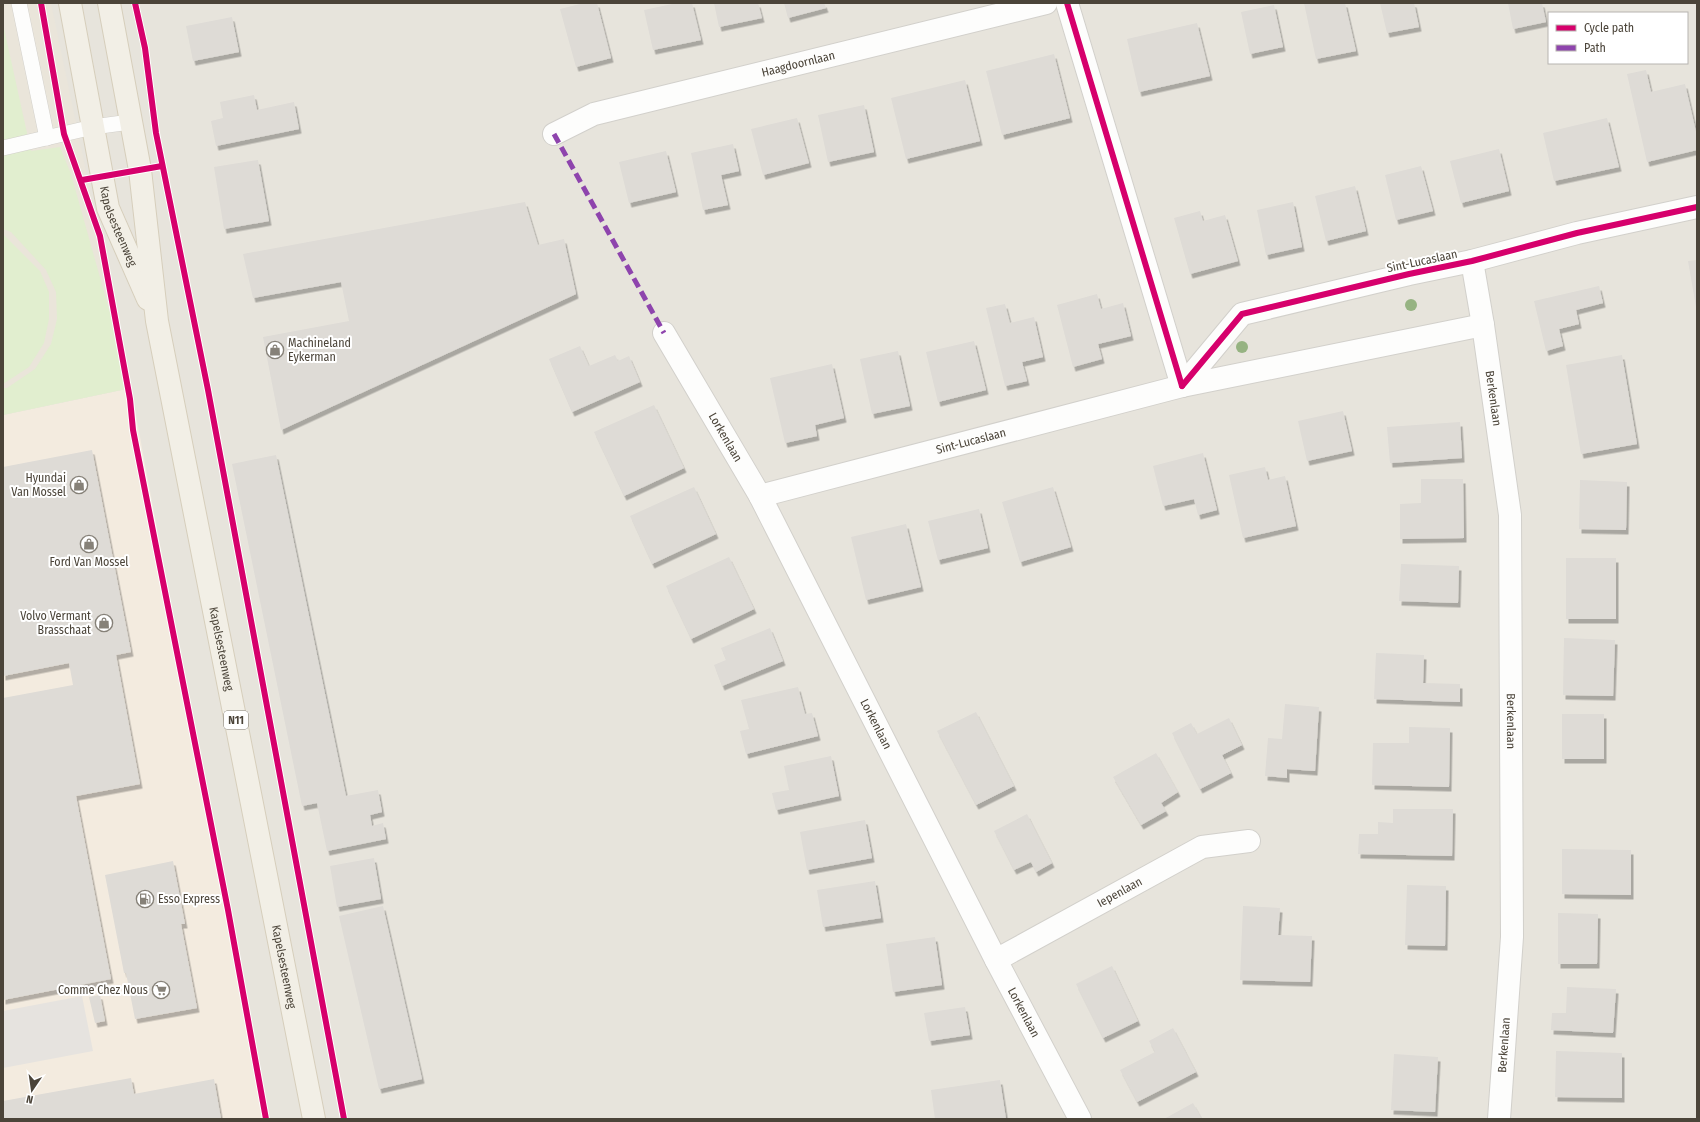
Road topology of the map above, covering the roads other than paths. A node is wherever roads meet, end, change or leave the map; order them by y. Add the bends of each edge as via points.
1 (19, 3) edge
2 (70, 3) edge
3 (109, 3) edge
4 (1046, 3) edge
5 (1067, 3) edge
6 (130, 122) junction
7 (93, 127) junction
8 (554, 134) dead end
9 (46, 138) junction
10 (3, 148) edge
11 (1697, 206) edge
12 (1472, 261) junction
13 (157, 321) junction
14 (1483, 325) junction
15 (664, 333) dead end
16 (1182, 386) junction
17 (760, 496) junction
18 (1249, 841) dead end
19 (996, 960) junction
20 (314, 1119) edge
21 (1080, 1119) edge
22 (1499, 1119) edge

1 - 9 lane
2 - 7 main road, Kapelsesteenweg / N11
3 - 6 main road, Kapelsesteenweg / N11
4 - 8 street, Haagdoornlaan via 594,114
5 - 16 street
6 - 7 lane
6 - 13 main road, Kapelsesteenweg / N11 via 140,170
7 - 9 lane
7 - 13 main road, Kapelsesteenweg / N11 via 108,208
9 - 10 lane
11 - 12 street, Sint-Lucaslaan via 1577,233
12 - 14 street, Sint-Lucaslaan
12 - 16 street, Sint-Lucaslaan via 1242,314
13 - 20 main road, Kapelsesteenweg / N11
14 - 16 street, Sint-Lucaslaan
14 - 22 street, Berkenlaan via 1510,515 1512,937
15 - 17 street, Lorkenlaan
16 - 17 street, Sint-Lucaslaan
17 - 19 street, Lorkenlaan
18 - 19 street, Iepenlaan via 1202,847
19 - 21 street, Lorkenlaan

